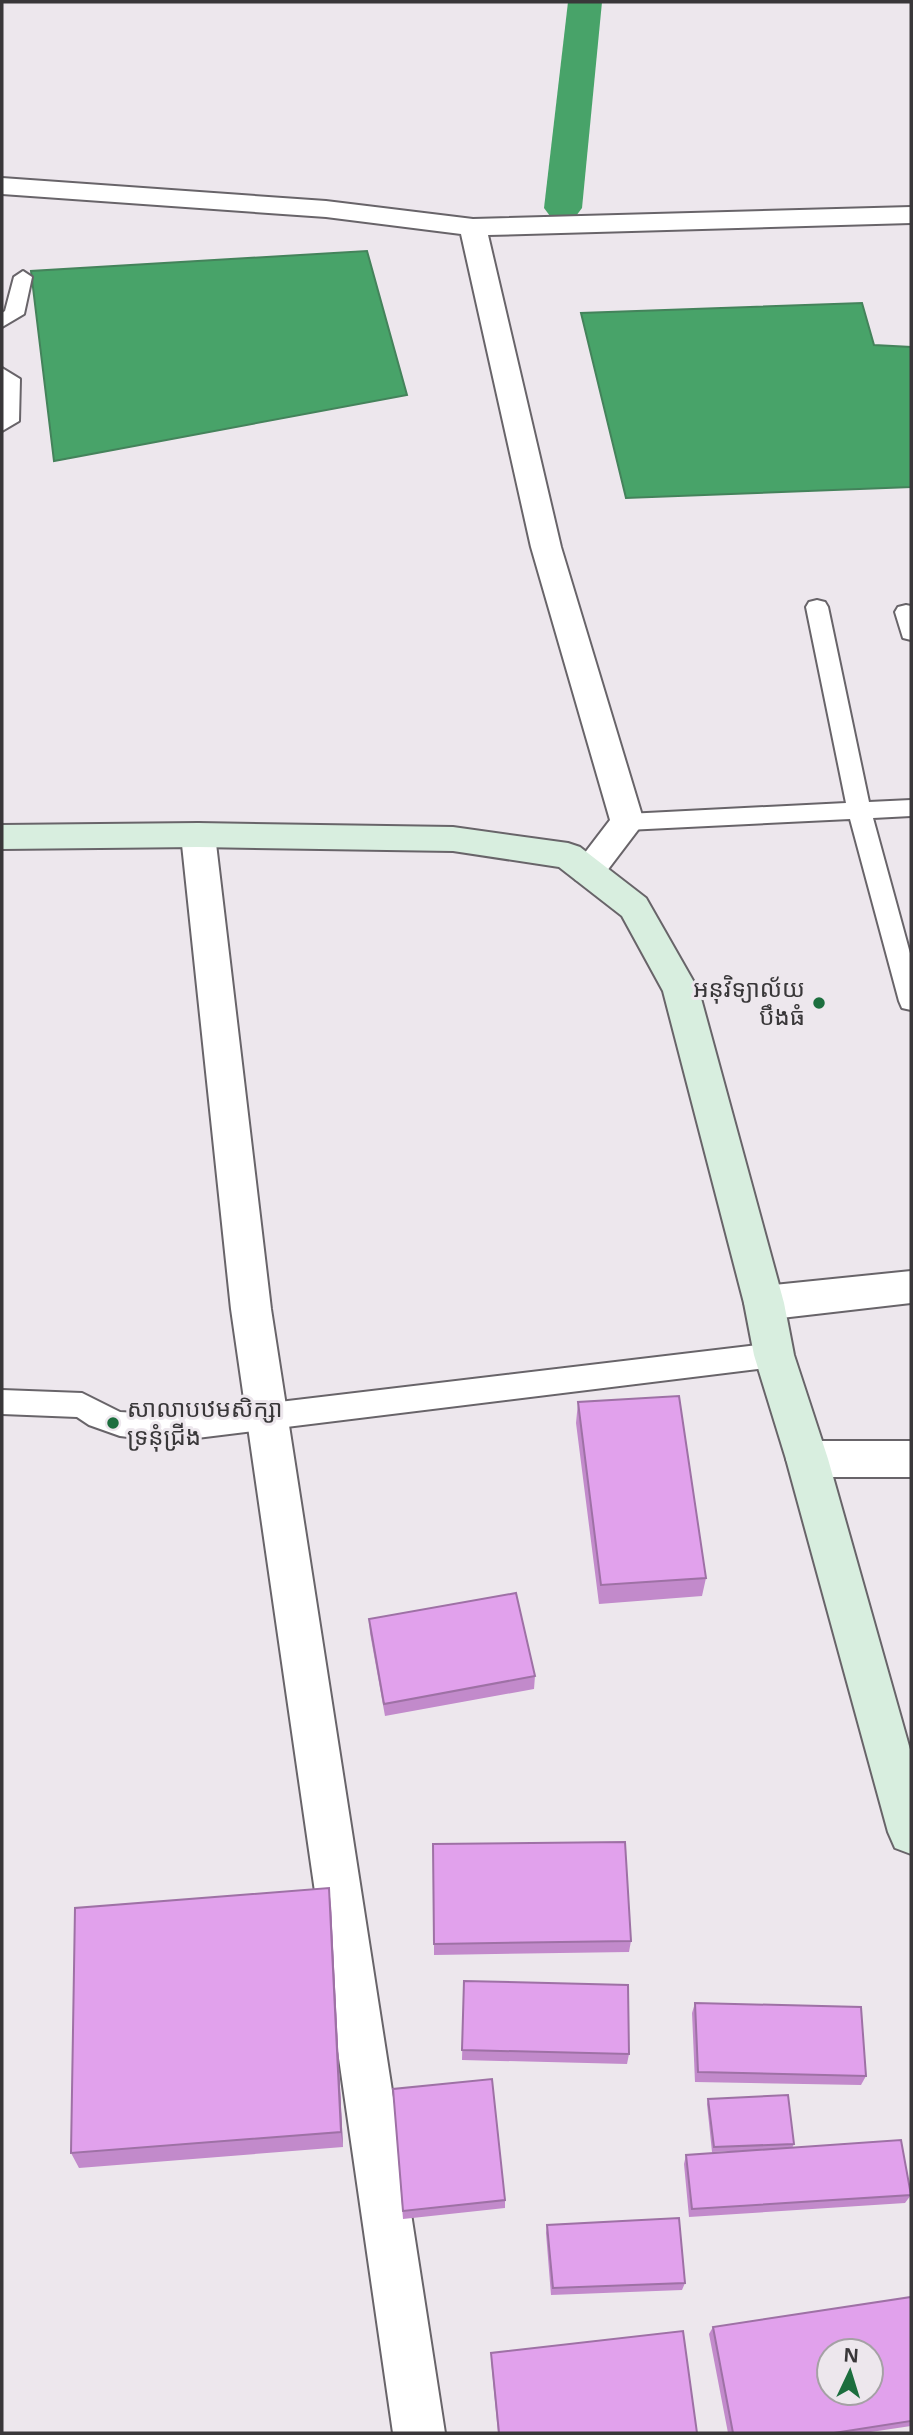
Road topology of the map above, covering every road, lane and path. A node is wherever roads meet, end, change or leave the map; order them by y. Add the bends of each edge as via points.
1 (2, 186) edge
2 (911, 215) edge
3 (473, 227) junction
4 (23, 277) dead end
5 (2, 321) edge
6 (2, 374) edge
7 (2, 425) edge
8 (817, 607) dead end
9 (911, 808) edge
10 (859, 810) junction
11 (627, 822) junction
12 (198, 835) junction
13 (2, 837) edge
14 (588, 871) junction
15 (911, 1001) edge
16 (911, 1287) edge
17 (764, 1303) junction
18 (774, 1355) junction
19 (2, 1402) edge
20 (267, 1418) junction
21 (807, 1459) junction
22 (911, 1459) edge
23 (911, 1832) edge
24 (419, 2433) edge

1 - 3 street via 326,209
2 - 3 street
3 - 11 street via 546,547
4 - 5 lane via 14,314
6 - 7 lane via 10,379 9,422
8 - 10 lane
9 - 10 lane
10 - 11 lane
10 - 15 lane
11 - 14 street
12 - 13 main road
12 - 14 main road via 453,839 568,856
12 - 20 street
14 - 17 main road via 634,906 681,991
16 - 17 street
17 - 18 main road
18 - 20 lane
18 - 21 main road
19 - 20 lane via 82,1405 93,1415 131,1426
20 - 24 street
21 - 22 street
21 - 23 main road

